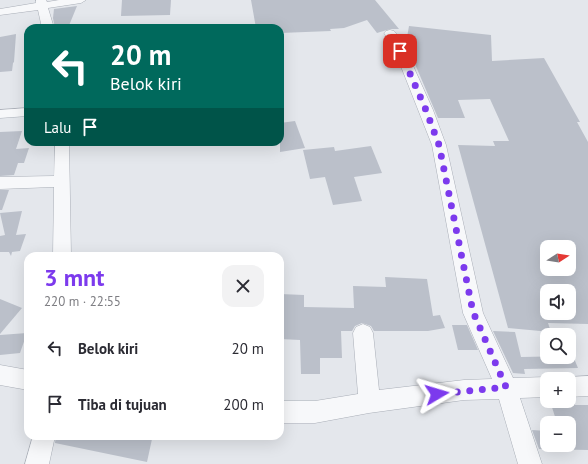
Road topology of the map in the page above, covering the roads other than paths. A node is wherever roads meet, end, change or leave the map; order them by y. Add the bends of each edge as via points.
1 (81, 0) edge
2 (41, 3) edge
3 (0, 12) edge
4 (47, 24) edge
5 (390, 33) dead end
6 (24, 112) edge
7 (0, 114) edge
8 (62, 146) edge
9 (62, 181) junction
10 (0, 182) edge
11 (62, 252) edge
12 (363, 333) dead end
13 (0, 375) edge
14 (24, 379) edge
15 (588, 386) edge
16 (506, 387) junction
17 (540, 387) edge
18 (576, 387) edge
19 (369, 402) junction
20 (284, 412) edge
21 (43, 440) edge
22 (37, 464) edge
23 (530, 464) edge

1 - 2 street
2 - 3 street
2 - 4 street
5 - 16 street via 406,64 439,145 473,312
6 - 7 street
8 - 9 street
9 - 10 street
9 - 11 street
12 - 19 street
13 - 14 street
15 - 18 street
16 - 17 street
16 - 19 street
16 - 23 street
19 - 20 street via 315,412
21 - 22 street

